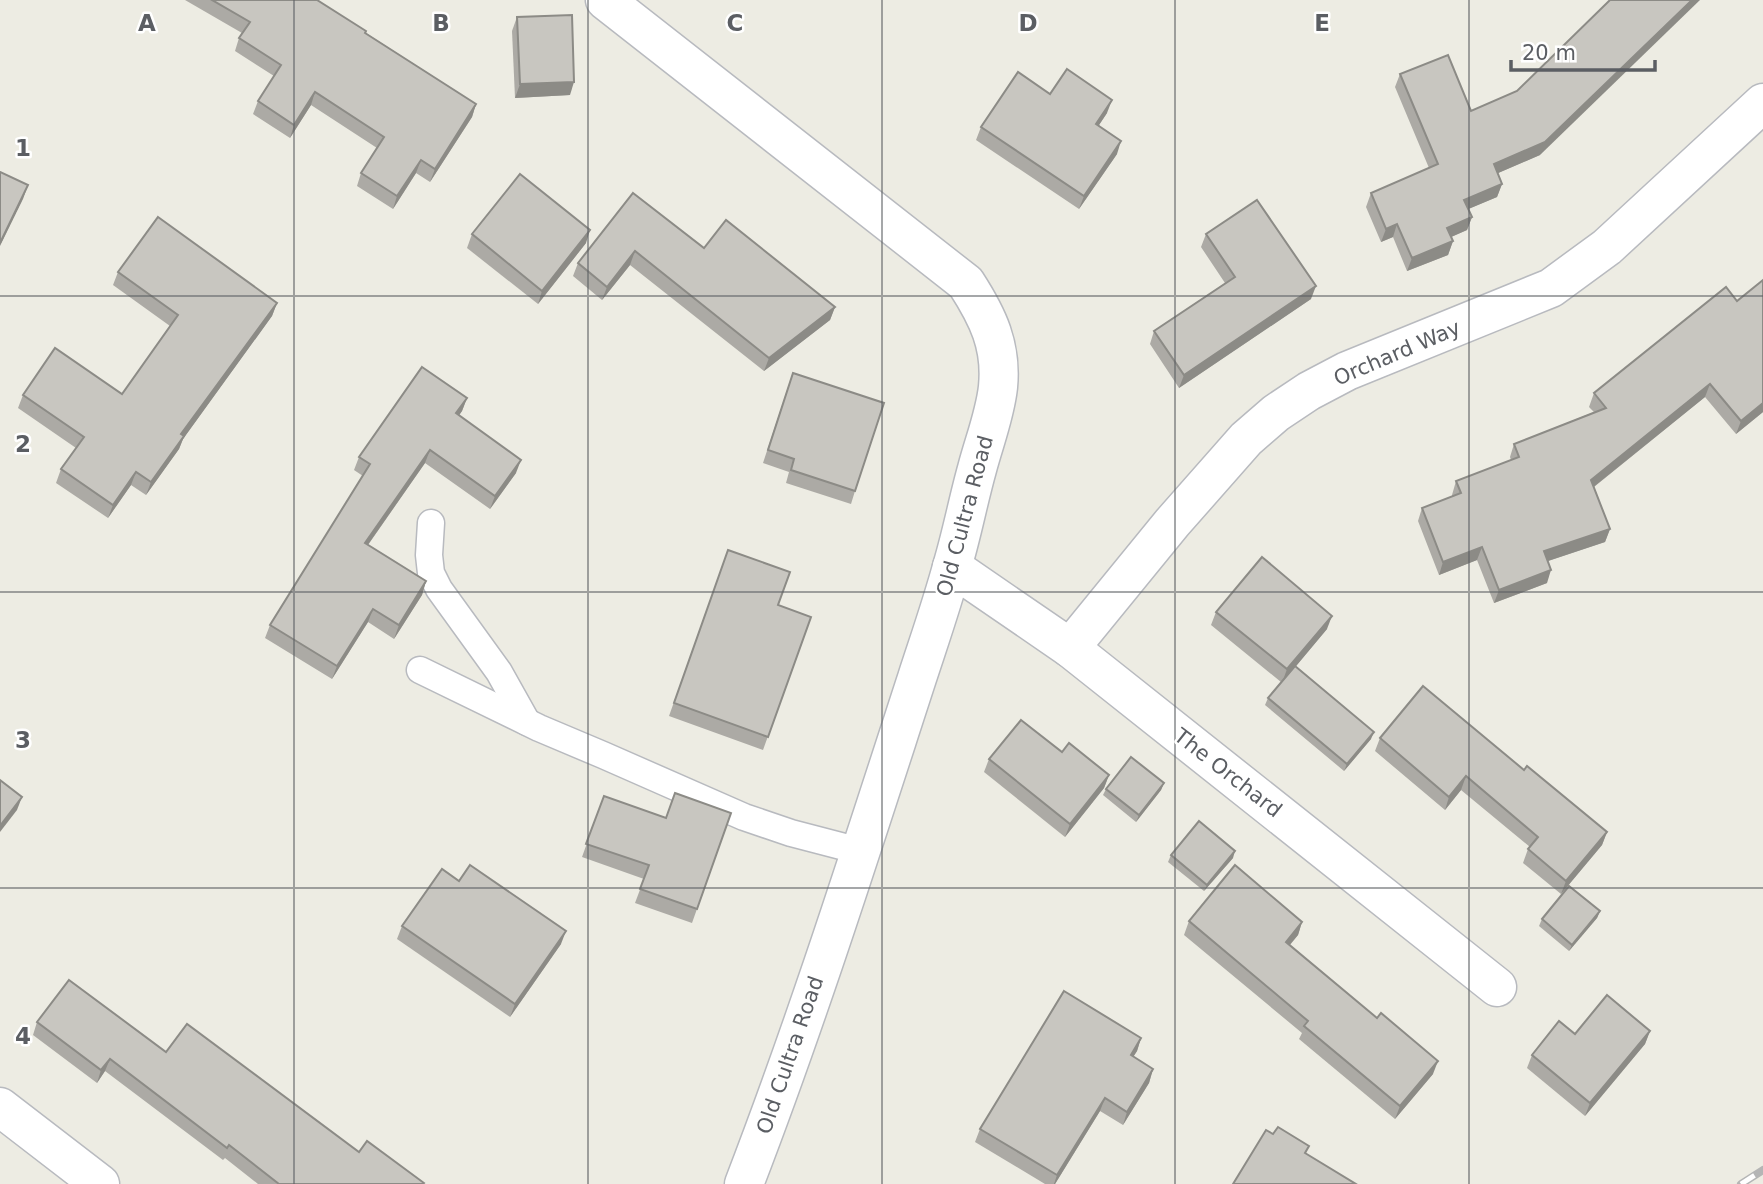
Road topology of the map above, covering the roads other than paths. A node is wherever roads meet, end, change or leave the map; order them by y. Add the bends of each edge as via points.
1 (605, 0) edge
2 (1763, 103) edge
3 (431, 523) dead end
4 (952, 567) junction
5 (1070, 648) junction
6 (420, 670) dead end
7 (527, 722) junction
8 (860, 851) junction
9 (1497, 987) dead end
10 (0, 1107) edge
11 (100, 1184) edge
12 (744, 1184) edge

1 - 4 street, Old Cultra Road via 966,283 983,310 995,339 998,387
2 - 5 street, Orchard Way via 1607,247 1551,288 1347,371 1276,413 1180,514
3 - 7 lane via 431,573 499,672
4 - 5 street, The Orchard
4 - 8 street, Old Cultra Road
5 - 9 street, The Orchard
6 - 7 lane
7 - 8 lane via 744,817
8 - 12 street, Old Cultra Road
10 - 11 street

